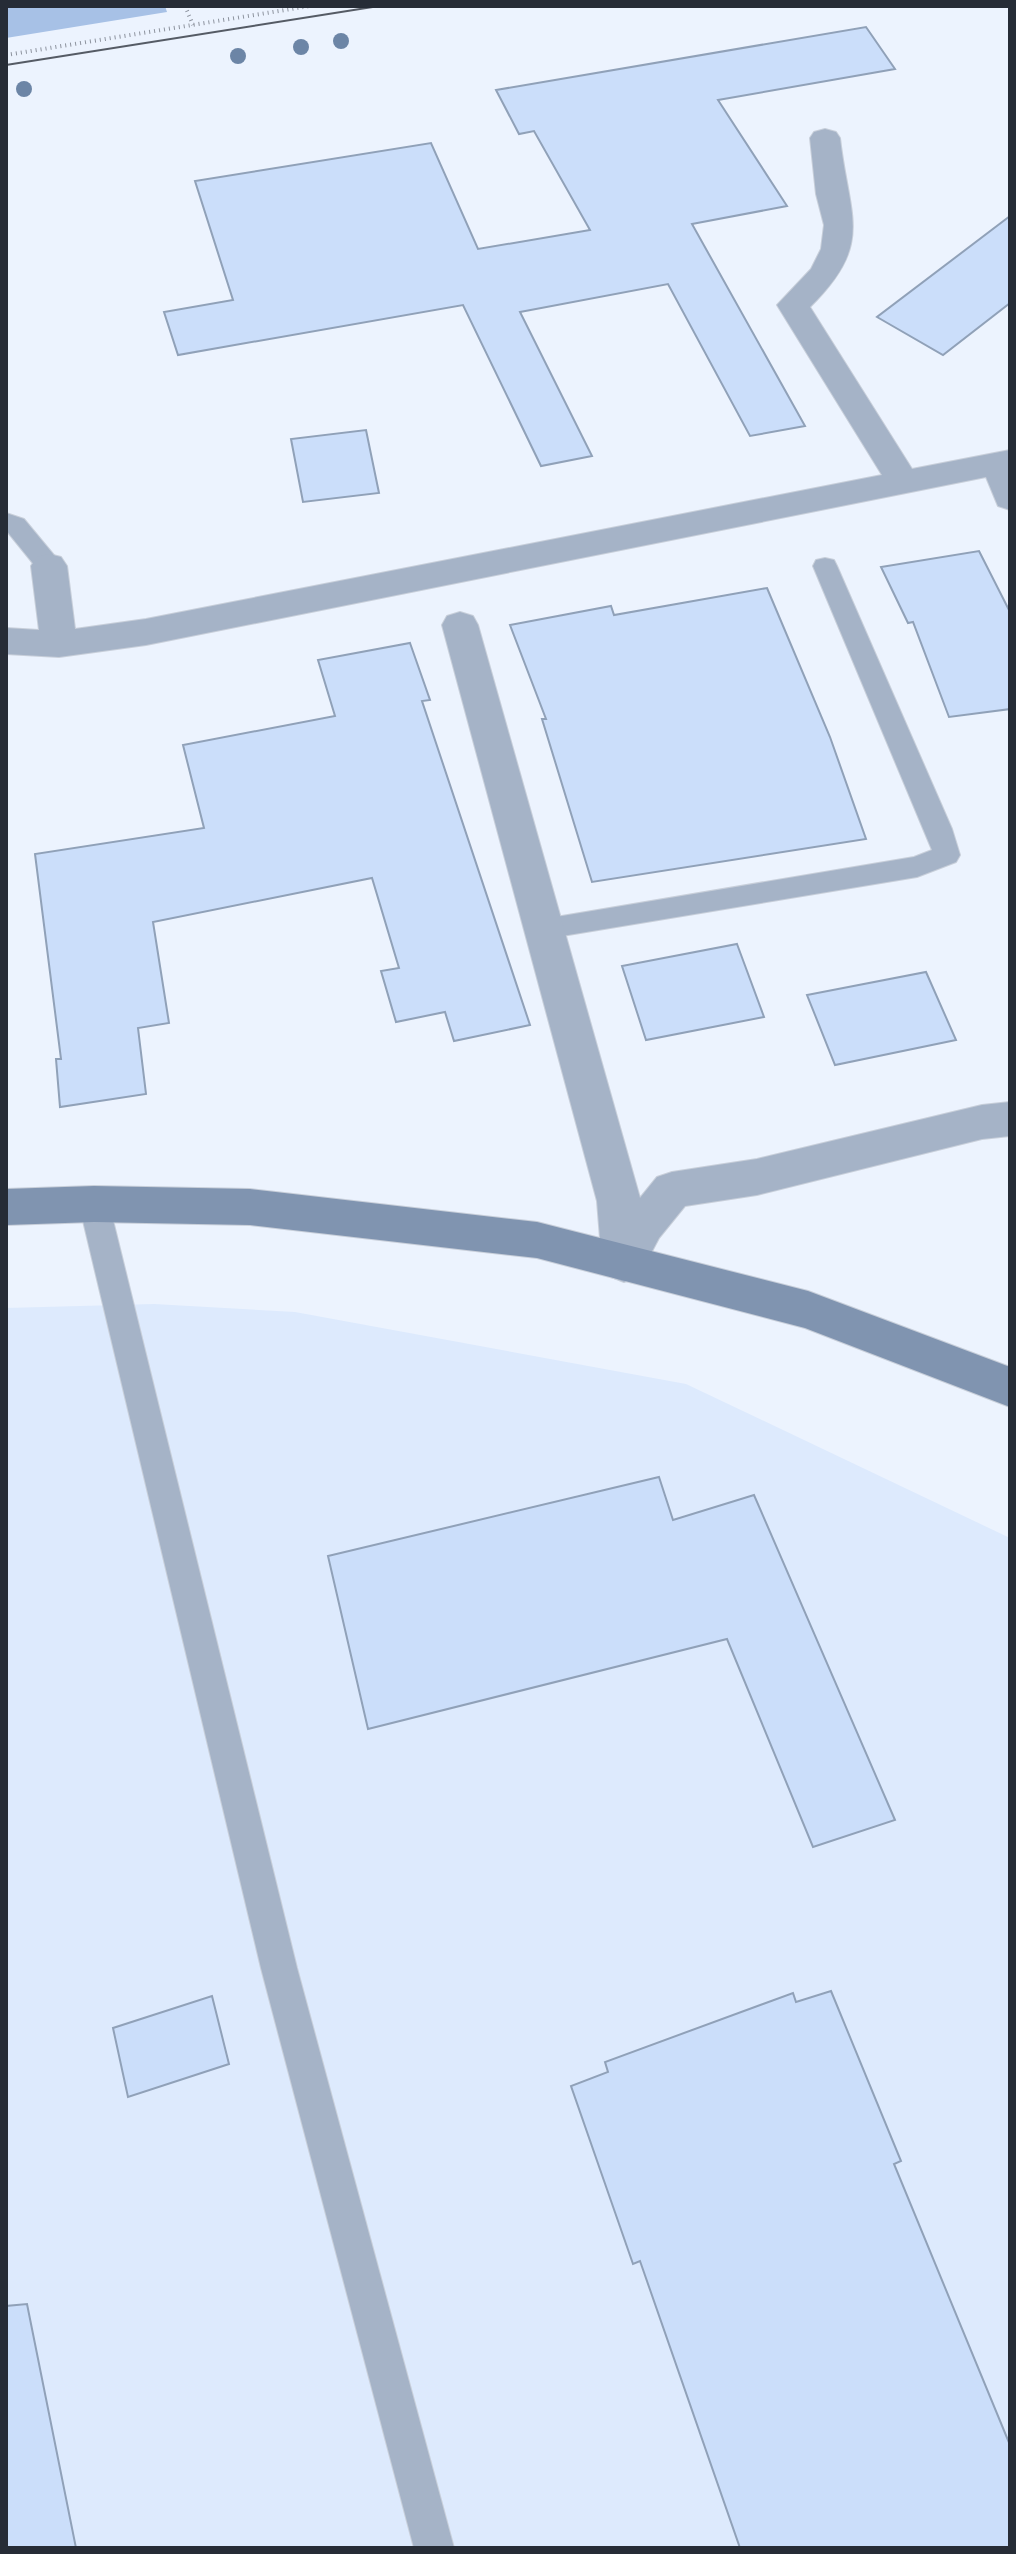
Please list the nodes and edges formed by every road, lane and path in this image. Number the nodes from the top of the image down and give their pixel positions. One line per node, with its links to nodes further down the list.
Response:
1 (185, 6): 3 (path)
2 (310, 6): 3 (path)
3 (193, 25): 4 (path)
4 (6, 55)
5 (825, 138): 7 (street)
6 (1004, 462): 7 (street); 8 (street)
7 (904, 483): 14 (street)
8 (1010, 498)
9 (6, 521): 10 (lane)
10 (49, 566): 14 (street)
11 (825, 566): 15 (lane)
12 (460, 625): 15 (street)
13 (6, 641): 14 (street)
14 (59, 644)
15 (544, 929): 19 (street)
16 (1010, 1119): 19 (street)
17 (94, 1204): 18 (main road); 19 (main road); 21 (lane)
18 (6, 1207)
19 (624, 1263): 20 (main road)
20 (1010, 1387)
21 (434, 2548)

